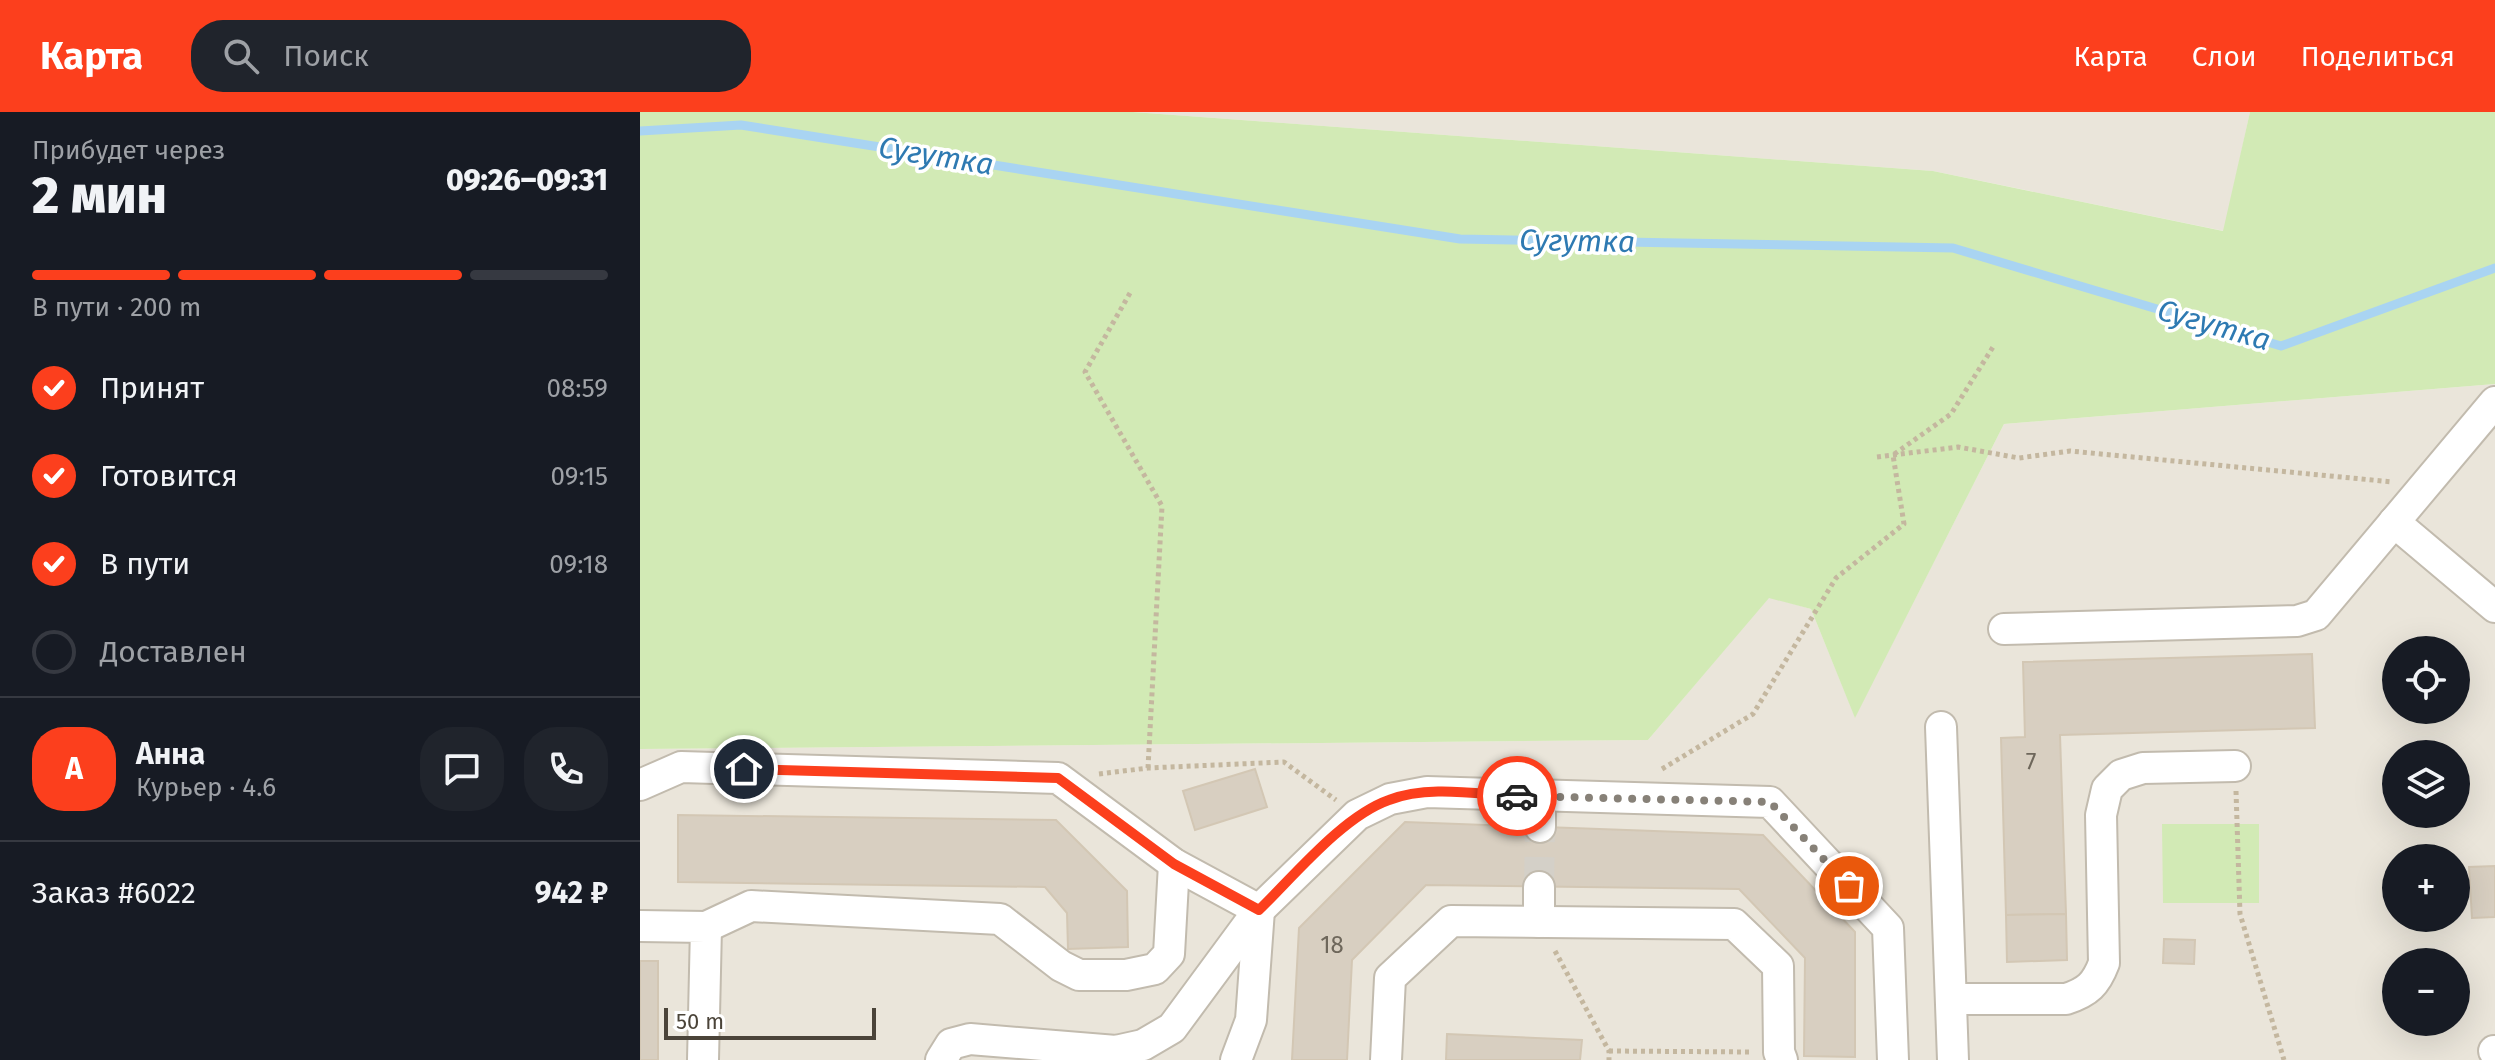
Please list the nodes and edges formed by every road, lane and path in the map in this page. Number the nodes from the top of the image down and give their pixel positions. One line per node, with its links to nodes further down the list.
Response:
1 (1130, 293): 12 (path)
2 (1993, 347): 4 (path)
3 (2495, 402): 6 (lane)
4 (1893, 455): 5 (path); 6 (path); 16 (path)
5 (1877, 457)
6 (2422, 488): 7 (lane)
7 (2394, 522): 8 (lane); 9 (lane)
8 (2495, 607)
9 (2004, 629)
10 (1941, 727): 25 (lane)
11 (2235, 766): 25 (lane); 35 (path)
12 (1148, 768): 13 (path); 17 (path)
13 (1058, 778): 14 (lane); 19 (lane)
14 (640, 785)
15 (1540, 796): 16 (lane); 17 (lane); 18 (lane)
16 (1613, 798): 33 (lane)
17 (1357, 815): 21 (lane)
18 (1540, 827)
19 (1174, 864): 21 (lane); 24 (lane)
20 (1539, 887): 22 (lane)
21 (1259, 910): 29 (lane); 30 (lane)
22 (1539, 922): 26 (path); 27 (lane); 31 (lane)
23 (640, 926): 24 (lane)
24 (706, 927): 28 (lane)
25 (1951, 999): 34 (lane)
26 (1609, 1051): 27 (path); 32 (path)
27 (1780, 1056)
28 (703, 1060)
29 (941, 1060)
30 (1236, 1060)
31 (1386, 1060)
32 (1609, 1060)
33 (1893, 1060)
34 (1953, 1060)
35 (2284, 1060)

